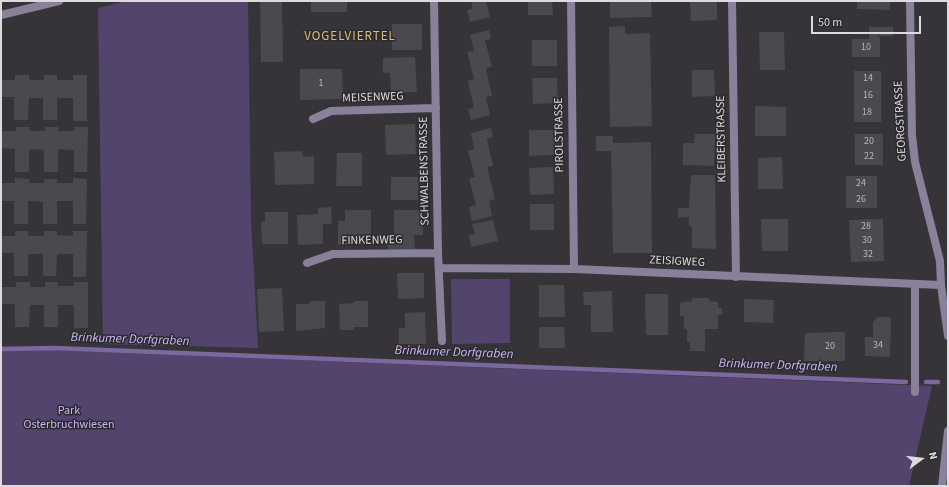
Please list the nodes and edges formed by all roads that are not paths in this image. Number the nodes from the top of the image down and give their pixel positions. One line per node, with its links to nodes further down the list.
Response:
1 (59, 1): 6 (street)
2 (434, 1): 7 (street, SCHWALBENSTRASSE)
3 (571, 1): 12 (street, PIROLSTRASSE)
4 (732, 1): 13 (street, KLEIBERSTRASSE)
5 (910, 1): 15 (street, GEORGSTRASSE)
6 (1, 15)
7 (436, 108): 8 (street, MEISENWEG); 9 (street, SCHWALBENSTRASSE)
8 (313, 119)
9 (438, 252): 10 (street, FINKENWEG); 11 (street, SCHWALBENSTRASSE)
10 (307, 263)
11 (439, 268): 12 (street, ZEISIGWEG); 17 (street, SCHWALBENSTRASSE)
12 (574, 269): 13 (street, ZEISIGWEG)
13 (736, 277): 14 (street, ZEISIGWEG)
14 (915, 284): 15 (street); 18 (street)
15 (941, 284): 16 (street, GEORGSTRASSE)
16 (948, 336)
17 (442, 341)
18 (914, 392)
19 (948, 431): 20 (street)
20 (942, 486)

